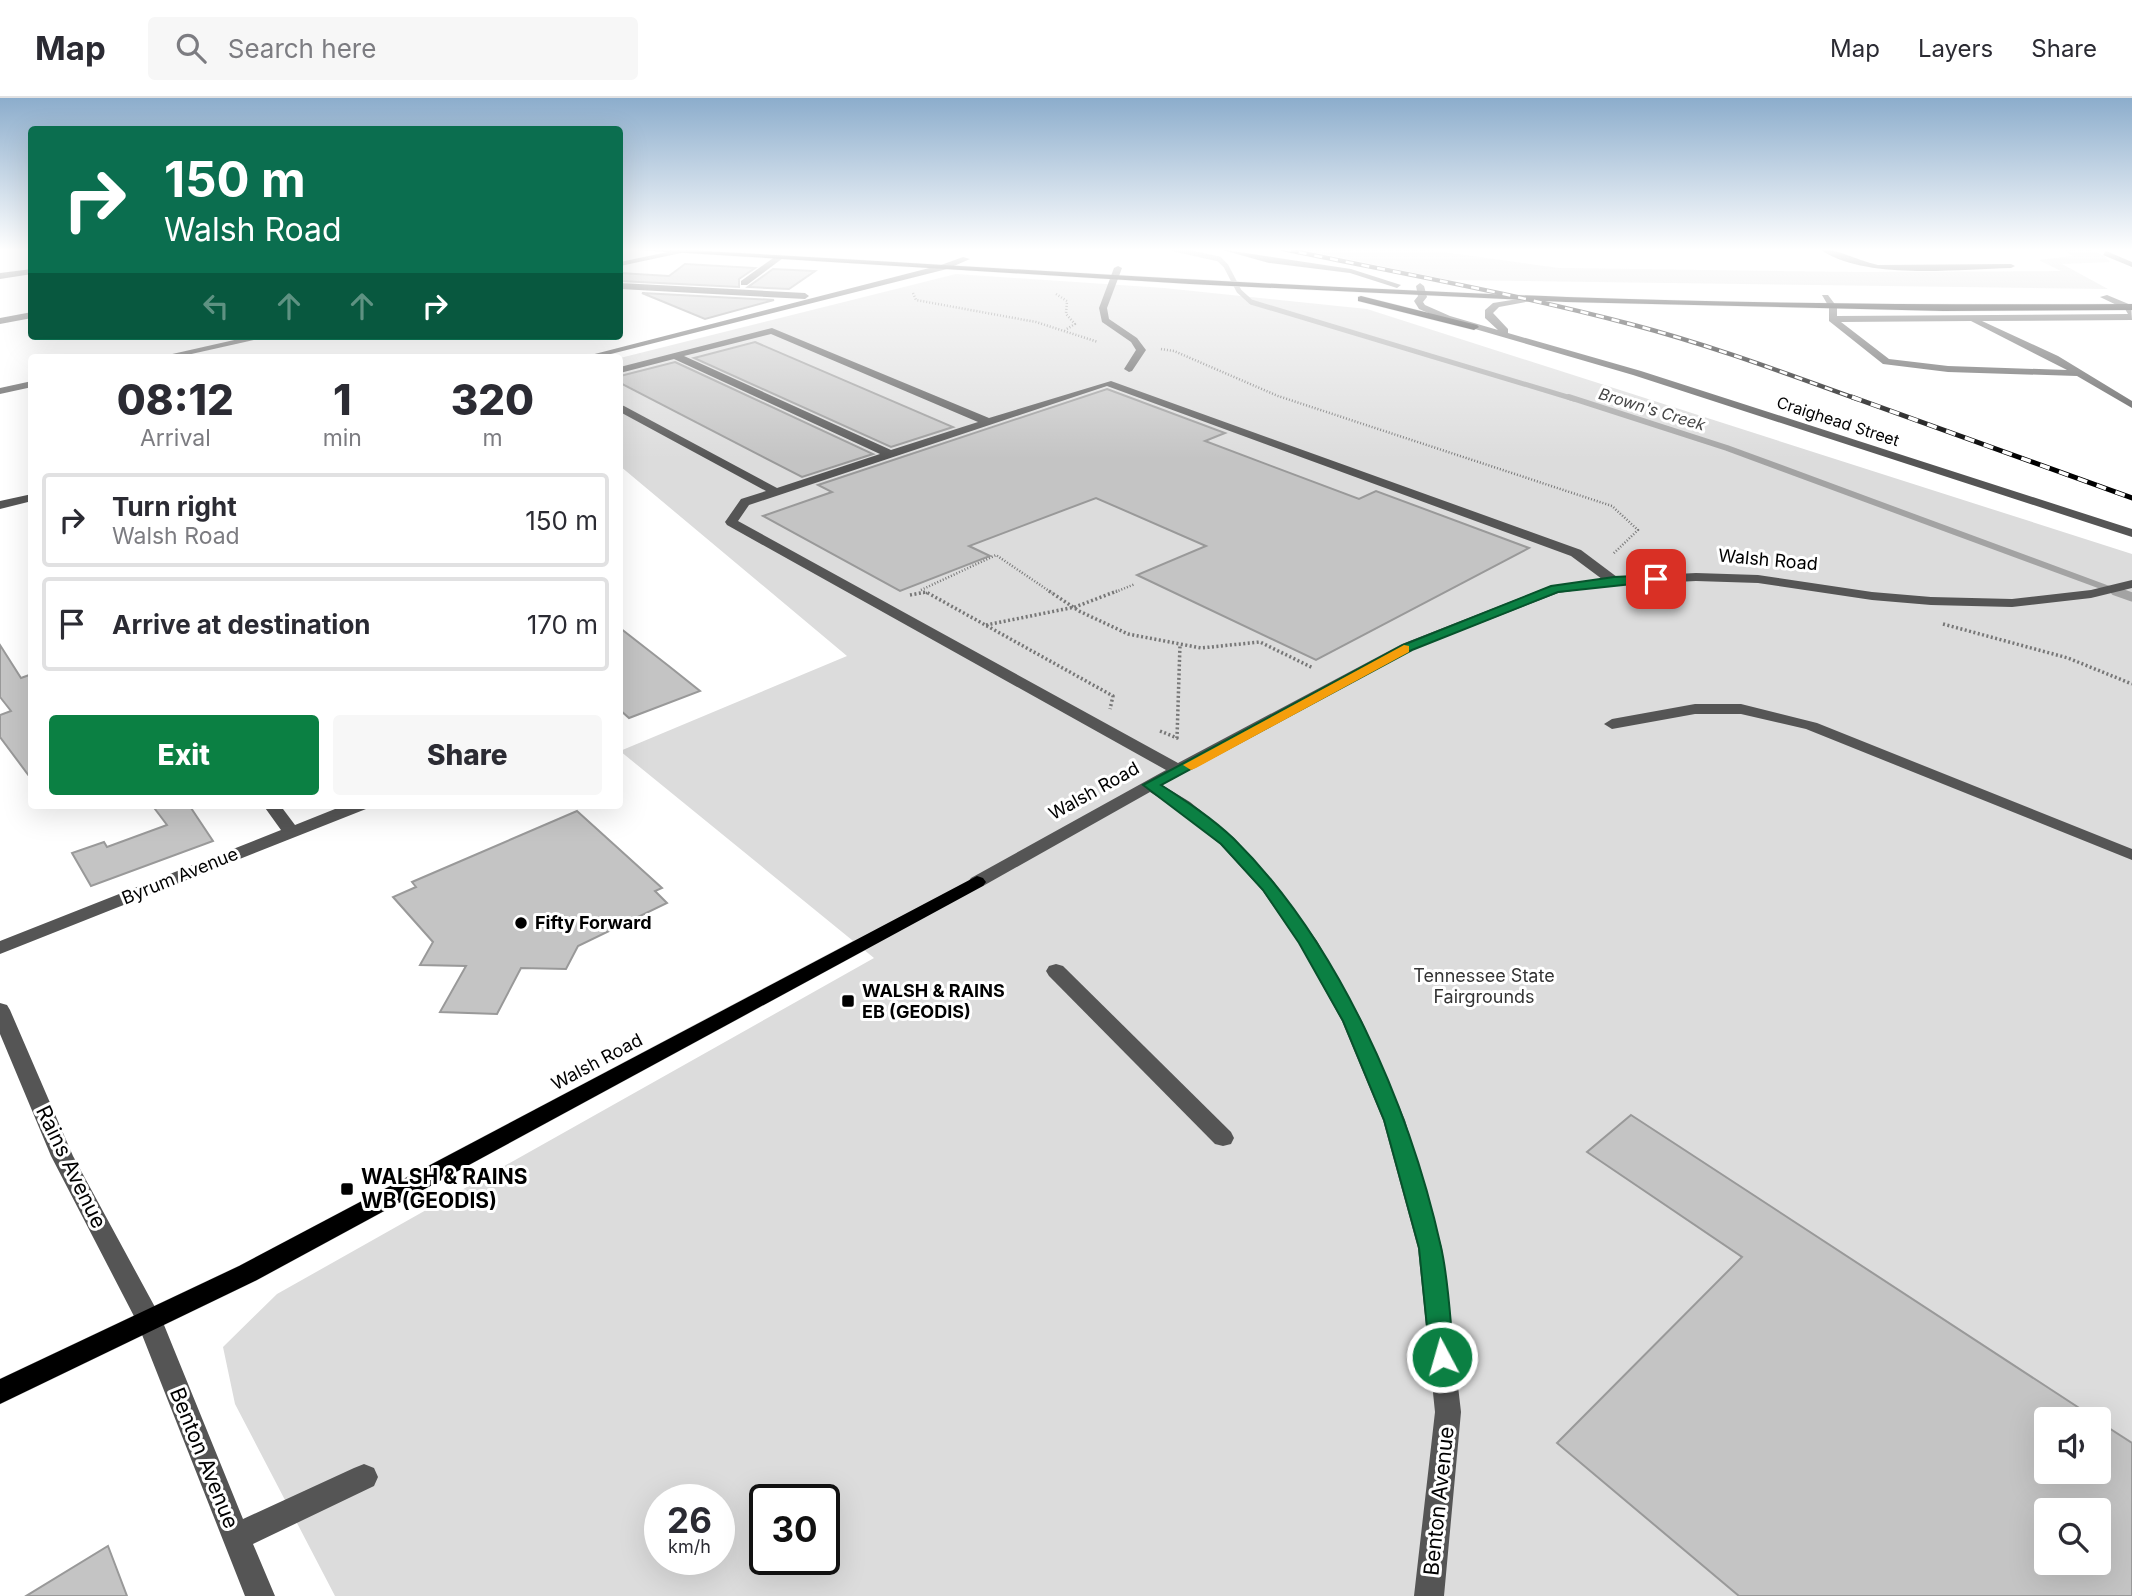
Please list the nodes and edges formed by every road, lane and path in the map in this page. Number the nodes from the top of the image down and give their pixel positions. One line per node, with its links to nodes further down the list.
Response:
1 (740, 319): 18 (street)
2 (1019, 319): 15 (path)
3 (1105, 319): 21 (street)
4 (1439, 319): 11 (main road)
5 (1453, 319): 11 (street, Craighead Street)
6 (1468, 319): 12 (street, Craighead Street)
7 (1491, 319): 12 (street)
8 (1832, 319): 9 (street); 22 (street)
9 (1845, 319)
10 (1971, 319): 22 (street)
11 (1474, 327): 14 (street, Craighead Street)
12 (1504, 331): 14 (street, Craighead Street)
13 (247, 340): 17 (street)
14 (1533, 343): 32 (street, Craighead Street)
15 (1105, 344)
16 (1160, 349): 33 (path)
17 (179, 354)
18 (600, 354)
19 (675, 356): 20 (street); 27 (street); 28 (street)
20 (623, 369)
21 (1129, 369)
22 (2079, 373): 25 (street)
23 (28, 385): 24 (street)
24 (0, 391)
25 (2132, 405)
26 (623, 410): 29 (street)
27 (988, 422): 28 (street); 34 (street)
28 (890, 454): 29 (street)
29 (776, 492): 48 (street)
30 (28, 498): 31 (street)
31 (0, 505)
32 (2132, 533)
33 (1618, 561)
34 (1614, 581): 36 (street, Walsh Road); 48 (street, Walsh Road)
35 (1135, 583): 39 (path)
36 (2132, 584)
37 (899, 588): 38 (path)
38 (911, 595): 39 (path); 41 (path)
39 (1075, 607): 41 (path); 42 (path)
40 (1935, 622): 44 (path)
41 (985, 625): 45 (path)
42 (1180, 644): 43 (path); 47 (path)
43 (1313, 668)
44 (2132, 684)
45 (1121, 714)
46 (1612, 724): 53 (street)
47 (1155, 729)
48 (1181, 771): 49 (street, Walsh Road)
49 (1150, 785): 54 (street, Walsh Road); 64 (street, Benton Avenue)
50 (274, 809): 52 (street)
51 (350, 809): 52 (street, Byrum Avenue)
52 (291, 832): 55 (street, Byrum Avenue)
53 (2132, 855)
54 (977, 882): 59 (main road, Walsh Road)
55 (0, 948)
56 (1056, 971): 58 (street)
57 (0, 1010): 59 (street, Rains Avenue)
58 (1223, 1138)
59 (149, 1320): 60 (main road, Walsh Road); 62 (street, Benton Avenue)
60 (0, 1392)
61 (364, 1477): 62 (street)
62 (236, 1538): 63 (street, Benton Avenue)
63 (260, 1596)
64 (1429, 1596)

